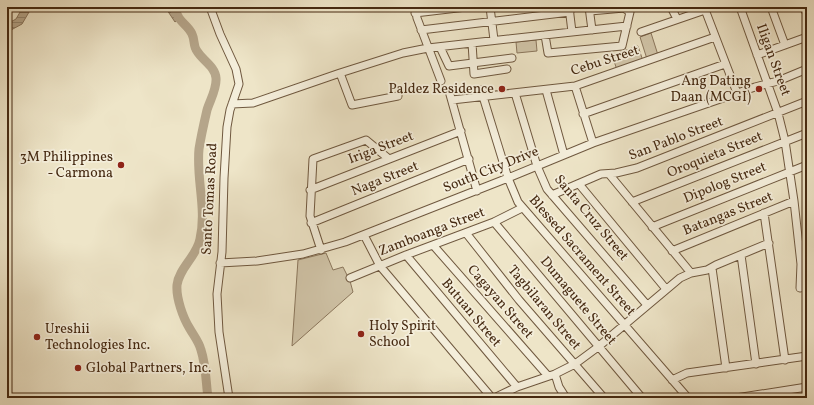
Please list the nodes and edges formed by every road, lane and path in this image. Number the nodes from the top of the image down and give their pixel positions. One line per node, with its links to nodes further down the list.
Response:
1 (210, 7): 47 (street, Santo Tomas Road)
2 (466, 7): 11 (street)
3 (490, 7): 15 (street)
4 (671, 7): 14 (street)
5 (740, 7): 29 (street, Iligan Street)
6 (771, 7): 26 (street)
7 (804, 7): 13 (street)
8 (623, 8): 9 (street); 16 (street)
9 (589, 9): 18 (street)
10 (704, 9): 14 (street); 23 (street)
11 (415, 10): 17 (street)
12 (569, 10): 15 (street); 19 (street)
13 (807, 15)
14 (677, 19): 20 (street)
15 (491, 22): 17 (street); 24 (street)
16 (627, 26): 18 (street); 21 (street)
17 (421, 30): 28 (street)
18 (592, 30): 19 (street)
19 (572, 32): 21 (street)
20 (641, 32)
21 (546, 35): 24 (street)
22 (807, 36): 26 (street)
23 (715, 37): 32 (street); 38 (street, Cebu Street)
24 (494, 40): 25 (street)
25 (472, 43): 27 (street); 31 (street)
26 (785, 45): 29 (street)
27 (440, 47): 28 (street); 31 (street)
28 (428, 48): 35 (street); 36 (street)
29 (757, 55): 37 (street, Iligan Street)
30 (512, 58): 31 (street)
31 (474, 62): 33 (street)
32 (725, 64): 42 (street); 49 (street)
33 (507, 69)
34 (807, 69): 37 (street, South City Drive)
35 (340, 73): 44 (street); 47 (street)
36 (441, 81)
37 (767, 84): 42 (street, South City Drive); 48 (street, Iligan Street)
38 (575, 86): 39 (street, Cebu Street); 49 (street)
39 (546, 90): 41 (street, Cebu Street); 54 (street)
40 (449, 91): 45 (street)
41 (515, 93): 43 (street, Cebu Street); 58 (street, Santa Cruz Street)
42 (736, 93): 53 (street, South City Drive)
43 (482, 94): 45 (street, Cebu Street); 61 (street, Blessed Sacrament Street)
44 (398, 96)
45 (452, 100): 50 (street)
46 (807, 101): 48 (street, San Pablo Street)
47 (232, 104): 81 (street, Santo Tomas Road)
48 (778, 113): 52 (street, Iligan Street); 60 (street, San Pablo Street)
49 (583, 114): 53 (street)
50 (461, 131): 55 (street, Iriga Street); 56 (street)
51 (807, 133): 52 (street, Oroquieta Street)
52 (785, 141): 59 (street, Iligan Street); 67 (street, Oroquieta Street)
53 (593, 143): 54 (street, South City Drive)
54 (564, 154): 58 (street, South City Drive)
55 (389, 159): 63 (street, Iriga Street); 63 (street)
56 (469, 159): 64 (street); 71 (street, Naga Street)
57 (807, 165): 59 (street, Dipolog Street)
58 (537, 166): 61 (street, South City Drive); 65 (street, Santa Cruz Street)
59 (790, 171): 66 (street, Iligan Street); 72 (street, Dipolog Street)
60 (608, 174): 62 (street, San Pablo Street); 67 (street)
61 (508, 178): 64 (street, South City Drive); 68 (street, Blessed Sacrament Street)
62 (578, 184): 65 (street, San Pablo Street); 87 (street)
63 (310, 190): 71 (street)
64 (477, 190): 74 (street, South City Drive)
65 (552, 195): 88 (street, Santa Cruz Street)
66 (794, 201): 69 (street, Batangas Street); 86 (street, Iligan Street)
67 (632, 202): 72 (street)
68 (522, 208): 70 (street, Zamboanga Street); 89 (street, Blessed Sacrament Street)
69 (764, 213): 75 (street); 78 (street, Batangas Street)
70 (494, 222): 73 (street, Zamboanga Street); 90 (street, Dumaguete Street)
71 (311, 223): 77 (street)
72 (652, 227): 78 (street)
73 (466, 232): 76 (street, Zamboanga Street); 93 (street, Tagbilaran Street)
74 (364, 235): 77 (street, South City Drive); 82 (street)
75 (769, 243): 80 (street); 92 (street)
76 (433, 245): 79 (street, Zamboanga Street); 97 (street, Cagayan Street)
77 (321, 250): 81 (street, South City Drive)
78 (672, 251): 84 (street)
79 (406, 255): 82 (street, Zamboanga Street); 99 (street, Butuan Street)
80 (741, 255): 83 (street); 94 (street)
81 (220, 263): 101 (street, Santo Tomas Road)
82 (380, 266): 85 (street, Zamboanga Street); 102 (street)
83 (712, 268): 84 (street); 95 (street)
84 (691, 273): 87 (street)
85 (350, 278)
86 (800, 288)
87 (666, 289): 88 (street)
88 (647, 305): 89 (street)
89 (624, 325): 90 (street); 98 (street, Blessed Sacrament Street)
90 (598, 347): 93 (street); 105 (street, Dumaguete Street)
91 (807, 356): 92 (street)
92 (785, 360): 94 (street)
93 (575, 364): 96 (street); 104 (street, Tagbilaran Street)
94 (756, 364): 95 (street)
95 (726, 368): 98 (street)
96 (555, 374): 97 (street); 103 (street)
97 (548, 376): 99 (street)
98 (672, 380): 106 (street, Blessed Sacrament Street)
99 (517, 387): 102 (street)
100 (807, 387): 107 (street)
101 (229, 398)
102 (493, 398)
103 (566, 398)
104 (604, 398)
105 (642, 398)
106 (688, 398)
107 (736, 398)

